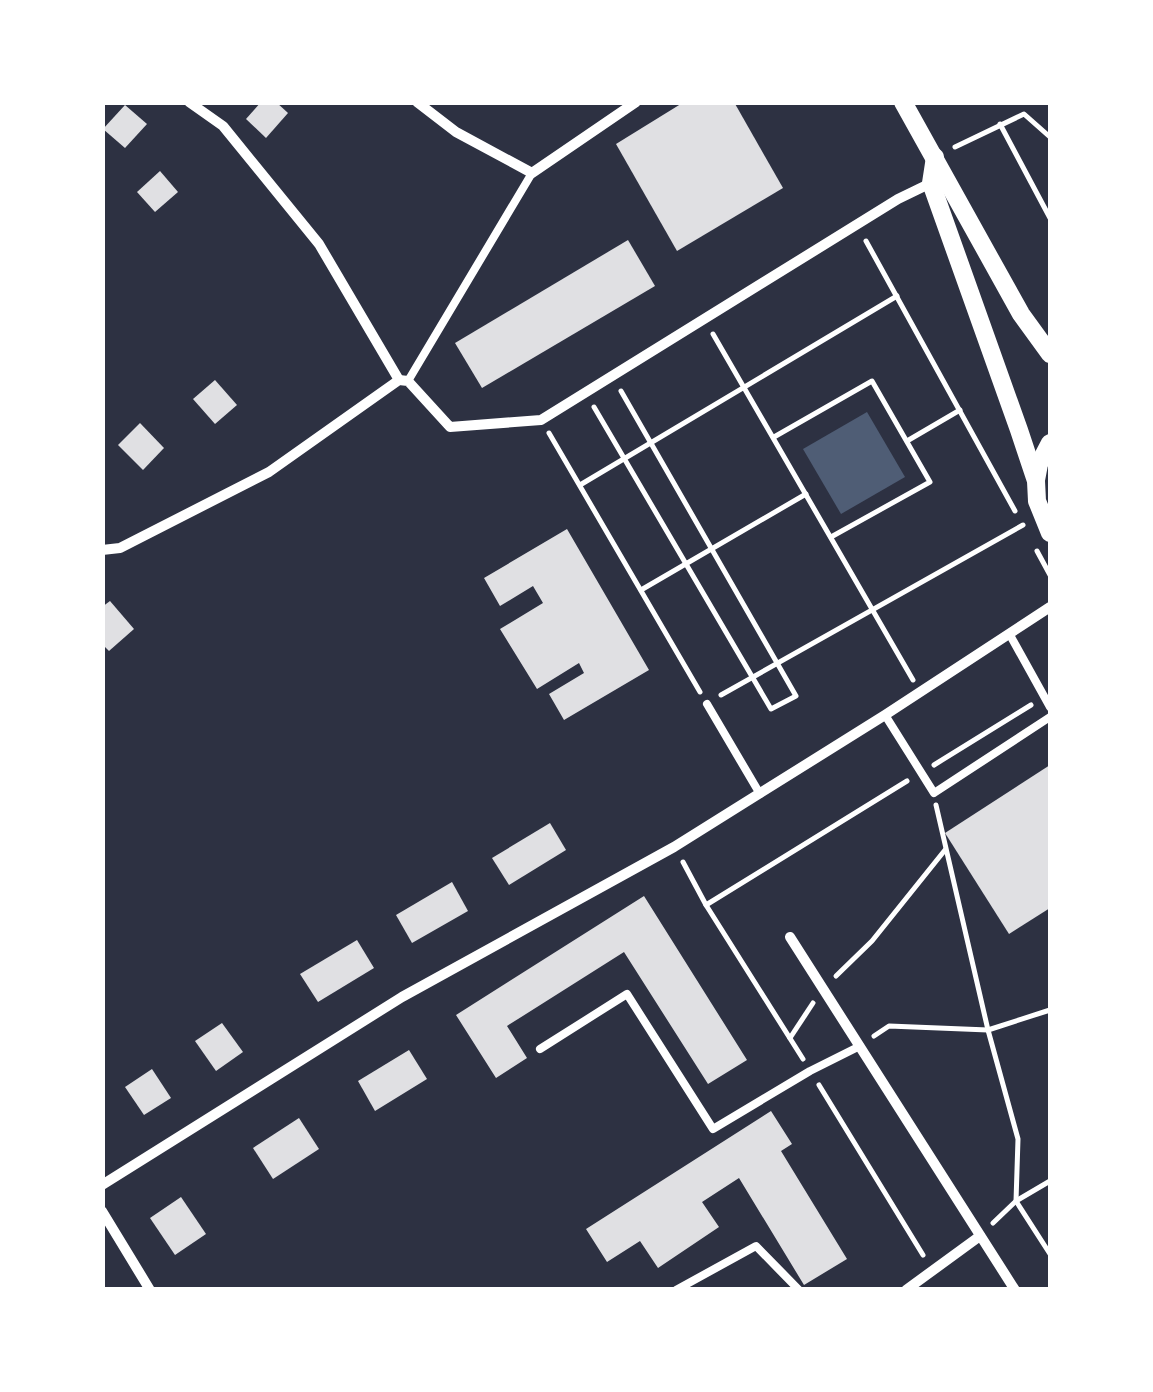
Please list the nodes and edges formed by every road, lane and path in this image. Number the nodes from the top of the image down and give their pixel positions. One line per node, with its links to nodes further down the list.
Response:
1 (417, 102): 8 (street)
2 (636, 102): 8 (street)
3 (903, 102): 7 (street)
4 (192, 103): 16 (street)
5 (1000, 124): 6 (path); 7 (path); 10 (path)
6 (1050, 137)
7 (935, 158): 9 (street); 14 (street)
8 (532, 173): 16 (lane)
9 (931, 184): 11 (street); 26 (street)
10 (1050, 218)
11 (857, 225): 12 (path); 13 (street)
12 (897, 296): 17 (path); 19 (path)
13 (704, 319): 15 (street); 17 (path)
14 (1050, 354)
15 (612, 376): 18 (street); 23 (path)
16 (404, 380): 20 (street); 33 (street)
17 (744, 388): 21 (path); 23 (path)
18 (585, 392): 20 (street); 25 (path)
19 (960, 410): 22 (path); 38 (path)
20 (541, 420): 27 (path)
21 (773, 438): 22 (path); 28 (path)
22 (907, 441): 30 (path)
23 (652, 443): 25 (path); 32 (path)
24 (1050, 443): 26 (street)
25 (625, 459): 27 (path); 34 (path)
26 (1036, 481): 29 (street)
27 (580, 485): 36 (path)
28 (806, 494): 30 (path); 32 (path)
29 (1050, 533)
30 (831, 538): 38 (path)
31 (1032, 542): 35 (path)
32 (712, 549): 34 (path); 40 (path)
33 (102, 550)
34 (686, 564): 36 (path); 41 (path)
35 (1050, 576)
36 (641, 590): 44 (path)
37 (1050, 607): 39 (street)
38 (873, 611): 40 (path); 42 (path)
39 (1010, 635): 42 (street); 43 (lane)
40 (778, 664): 41 (path); 41 (path)
41 (753, 678): 44 (path)
42 (920, 692): 46 (street)
43 (1045, 697): 45 (lane); 48 (path)
44 (707, 704): 50 (lane)
45 (1050, 707)
46 (885, 716): 48 (lane); 50 (street)
47 (1050, 718): 49 (lane)
48 (921, 772): 49 (lane); 53 (path)
49 (934, 793): 52 (path)
50 (760, 794): 51 (street)
51 (674, 847): 53 (path); 63 (street)
52 (946, 850): 55 (path); 57 (path)
53 (706, 904): 58 (path)
54 (790, 937): 55 (street)
55 (823, 988): 58 (path); 59 (street)
56 (1050, 1010): 57 (path)
57 (988, 1030): 59 (path); 64 (path)
58 (790, 1038): 61 (path)
59 (860, 1046): 61 (lane); 66 (street)
60 (540, 1049): 61 (lane)
61 (810, 1071): 68 (path)
62 (1050, 1181): 64 (path)
63 (102, 1185)
64 (1016, 1201): 66 (path); 67 (path)
65 (102, 1212): 69 (street)
66 (980, 1236): 68 (street); 73 (street)
67 (1050, 1254)
68 (934, 1272): 72 (street)
69 (150, 1290)
70 (676, 1290): 71 (lane)
71 (799, 1290)
72 (906, 1290)
73 (1015, 1290)

